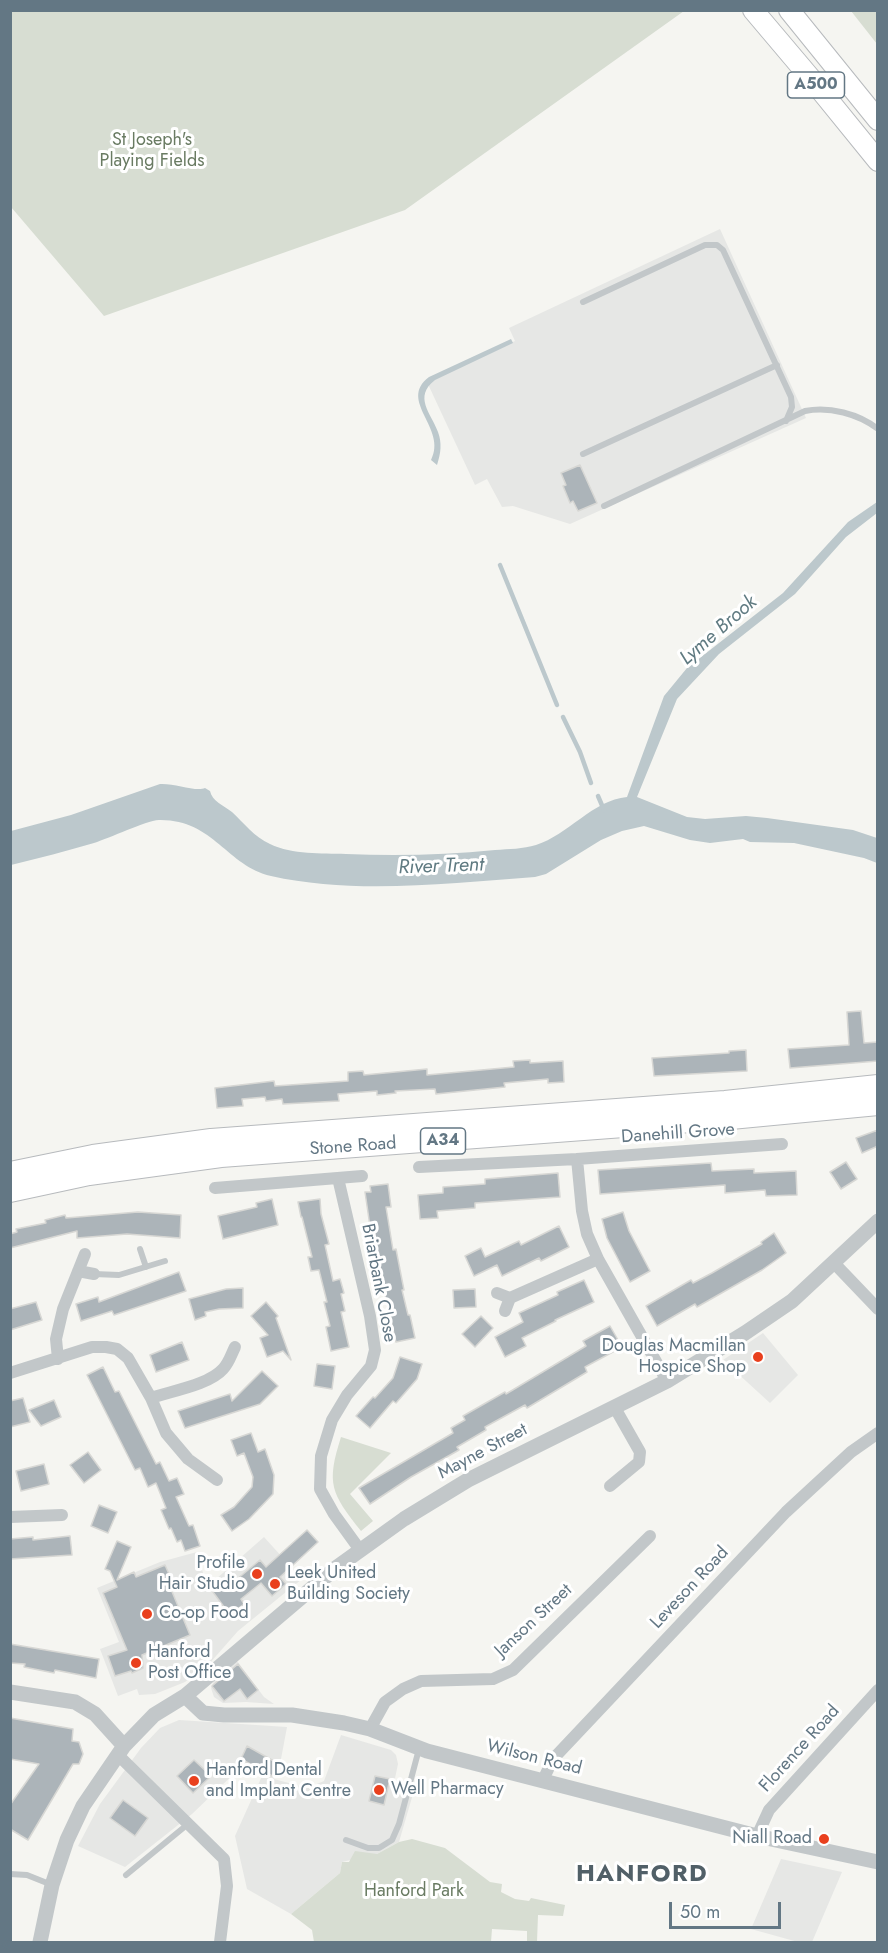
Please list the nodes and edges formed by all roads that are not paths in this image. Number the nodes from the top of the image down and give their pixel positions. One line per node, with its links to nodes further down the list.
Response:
1 (753, 10): 4 (highway, A500)
2 (789, 10): 3 (highway, A500)
3 (878, 120)
4 (878, 161)
5 (583, 302): 6 (lane)
6 (777, 365): 7 (lane); 9 (lane)
7 (786, 421): 8 (lane); 10 (lane)
8 (878, 429)
9 (583, 454)
10 (604, 506)
11 (878, 1085): 16 (highway, Stone Road / A34)
12 (878, 1105): 20 (highway, Stone Road / A34)
13 (777, 1148): 14 (street, Danehill Grove)
14 (578, 1159): 15 (street, Danehill Grove); 24 (street)
15 (424, 1171)
16 (10, 1172)
17 (362, 1176): 18 (street)
18 (338, 1178): 19 (street); 46 (street, Briarbank Close)
19 (215, 1188)
20 (10, 1192)
21 (878, 1221): 26 (street, Mayne Street)
22 (140, 1249): 27 (lane)
23 (85, 1254): 28 (street)
24 (597, 1259): 31 (street); 37 (street)
25 (165, 1261): 27 (lane)
26 (834, 1263): 32 (street); 37 (street, Mayne Street)
27 (146, 1267): 29 (lane)
28 (78, 1270): 29 (street); 35 (street)
29 (94, 1274)
30 (497, 1293): 31 (street)
31 (510, 1298): 33 (street)
32 (878, 1309)
33 (505, 1311)
34 (235, 1347): 38 (street)
35 (58, 1359): 36 (street); 38 (street)
36 (10, 1373)
37 (667, 1381): 39 (street, Mayne Street)
38 (151, 1398): 41 (street)
39 (615, 1408): 42 (street); 46 (street, Mayne Street)
40 (878, 1433): 53 (street, Leveson Road)
41 (217, 1480)
42 (610, 1486)
43 (62, 1515): 44 (street)
44 (10, 1517)
45 (650, 1536): 50 (street, Janson Street)
46 (360, 1550): 49 (street, Mayne Street)
47 (878, 1690): 55 (street, Florence Road)
48 (10, 1692): 52 (street)
49 (185, 1696): 50 (street, Wilson Road); 52 (street, Mayne Street)
50 (370, 1729): 51 (street, Wilson Road)
51 (419, 1749): 53 (street, Wilson Road); 56 (lane)
52 (121, 1750): 54 (street); 60 (street, Mayne Street)
53 (543, 1780): 55 (street, Wilson Road)
54 (188, 1824): 59 (lane); 62 (street)
55 (757, 1836): 57 (street, Wilson Road)
56 (346, 1840)
57 (878, 1862)
58 (10, 1874): 60 (lane)
59 (126, 1875)
60 (52, 1885): 61 (street, Mayne Street)
61 (40, 1942)
62 (220, 1942)

